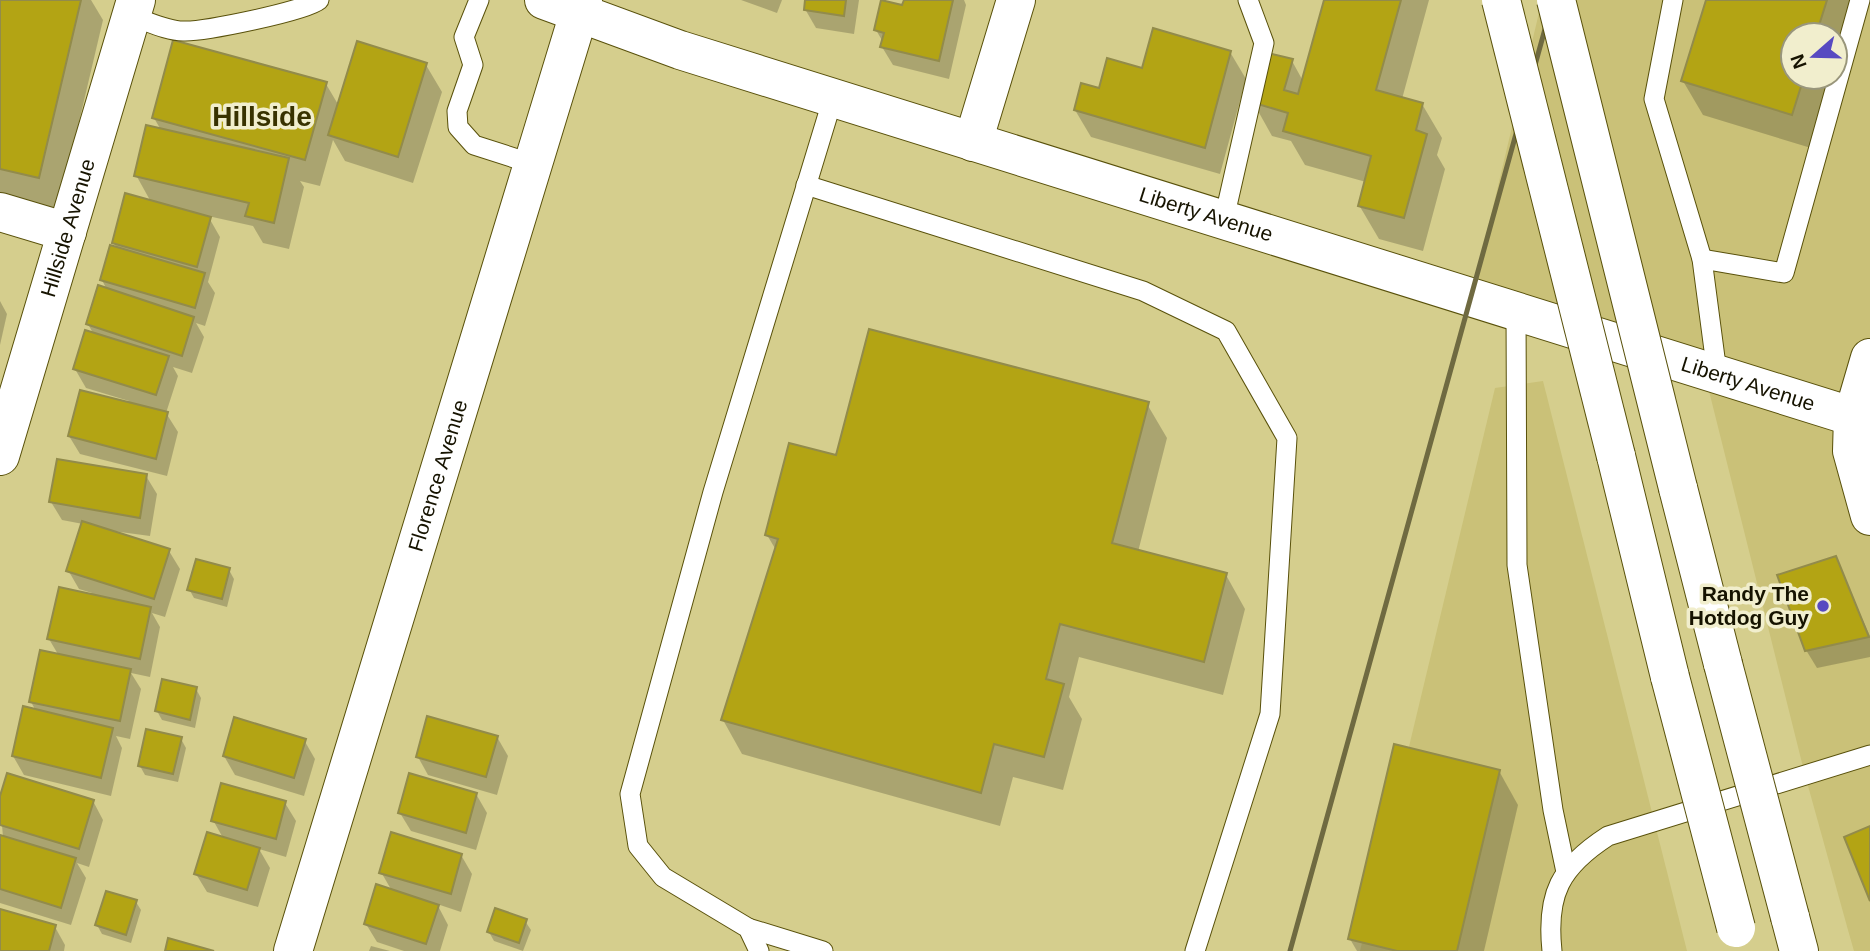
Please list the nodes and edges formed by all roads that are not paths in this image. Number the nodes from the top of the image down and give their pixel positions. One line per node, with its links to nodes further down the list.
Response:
1 (319, 0): 10 (lane)
2 (479, 0): 13 (lane)
3 (1016, 0): 12 (main road)
4 (1248, 0): 16 (lane)
5 (1501, 0): 29 (main road, bridge)
6 (1556, 0): 28 (main road, bridge)
7 (1673, 0): 18 (lane)
8 (1860, 0): 18 (lane)
9 (569, 4): 11 (main road, Liberty Avenue); 13 (main road, Florence Avenue)
10 (134, 8): 17 (main road, Hillside Avenue)
11 (832, 98): 12 (main road, Liberty Avenue); 14 (lane)
12 (972, 142): 16 (main road, Liberty Avenue)
13 (533, 164): 30 (main road, Florence Avenue)
14 (806, 185): 27 (lane); 33 (lane)
15 (0, 212): 17 (main road)
16 (1224, 219): 19 (main road, Liberty Avenue)
17 (67, 232): 23 (main road, Hillside Avenue)
18 (1702, 259): 21 (lane)
19 (1516, 310): 21 (main road, Liberty Avenue); 26 (lane)
20 (1870, 358): 22 (main road)
21 (1717, 373): 22 (main road, Liberty Avenue)
22 (1862, 419): 24 (main road)
23 (0, 456)
24 (1870, 516)
25 (1870, 755): 26 (lane)
26 (1566, 872): 34 (lane)
27 (748, 928): 31 (lane); 32 (lane)
28 (1794, 934)
29 (1739, 939)
30 (293, 951)
31 (759, 951)
32 (823, 951)
33 (1195, 951)
34 (1552, 951)

